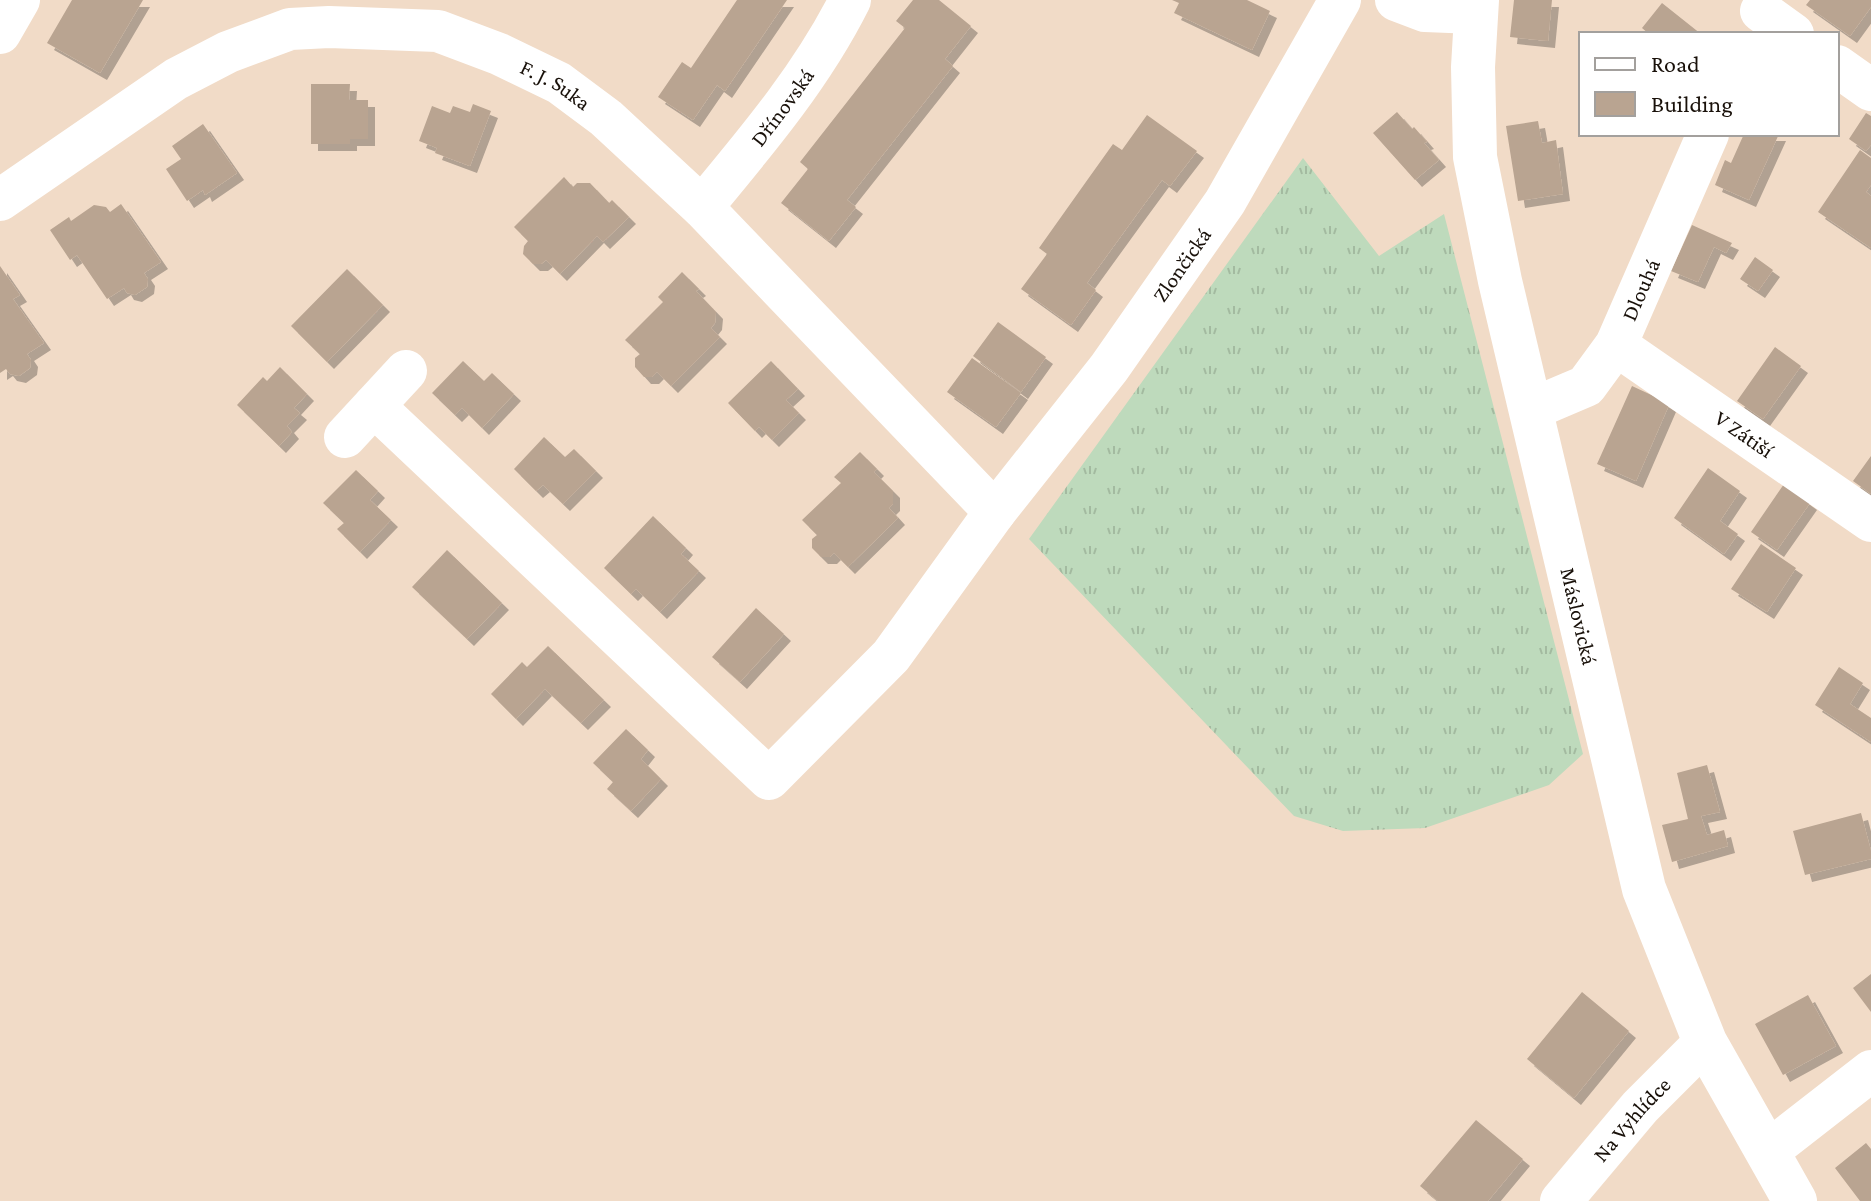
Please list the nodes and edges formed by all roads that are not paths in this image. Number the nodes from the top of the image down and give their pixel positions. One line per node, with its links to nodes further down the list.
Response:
1 (19, 0): 7 (street)
2 (850, 0): 12 (street, Dřínovská)
3 (1340, 0): 18 (street, Zlončická)
4 (1396, 0): 5 (street)
5 (1476, 6): 16 (street, Máslovická)
6 (444, 16): 11 (street, F. J. Suka); 12 (street, F. J. Suka)
7 (0, 33)
8 (1839, 67): 9 (street)
9 (1871, 90)
10 (1707, 136): 13 (street, Dlouhá)
11 (1, 197)
12 (702, 207): 18 (street, F. J. Suka)
13 (1616, 345): 16 (street, Dlouhá); 19 (street, V Zátiší)
14 (406, 371): 15 (street)
15 (374, 406): 17 (street); 18 (street, Zlončická)
16 (1532, 409): 20 (street, Máslovická)
17 (345, 437)
18 (995, 512)
19 (1871, 521)
20 (1705, 1042): 22 (street, Máslovická); 23 (street, Na Vyhlídce)
21 (1871, 1071): 22 (street)
22 (1767, 1152): 24 (street, Máslovická)
23 (1561, 1201)
24 (1795, 1201)

